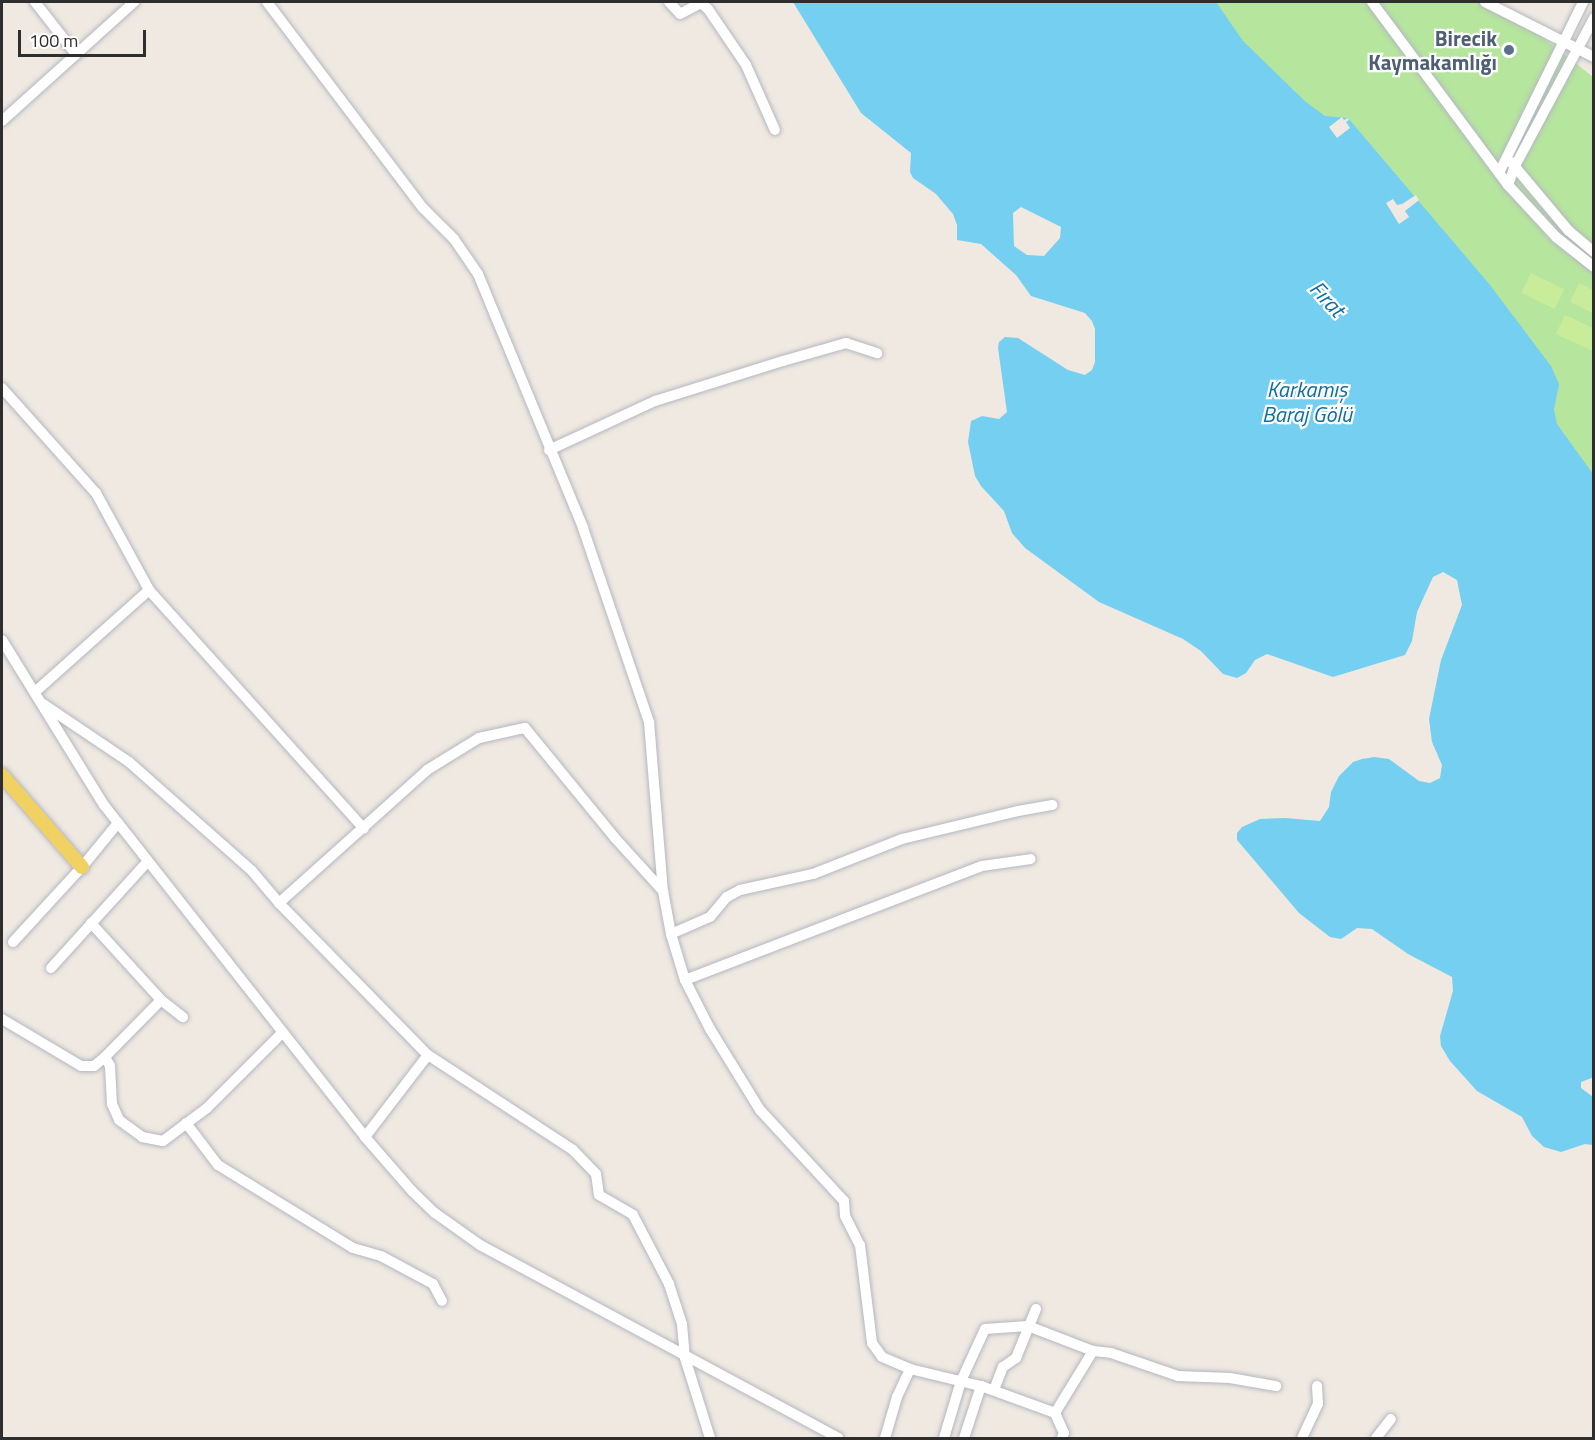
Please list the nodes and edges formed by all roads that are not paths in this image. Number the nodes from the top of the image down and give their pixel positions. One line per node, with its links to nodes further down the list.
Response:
1 (35, 2): 11 (street)
2 (134, 2): 11 (street)
3 (267, 2): 23 (street)
4 (669, 2): 14 (street)
5 (1372, 2): 17 (street)
6 (1485, 2): 9 (street)
7 (1583, 2): 9 (street)
8 (1593, 18): 10 (street)
9 (1563, 42): 10 (street); 15 (street)
10 (1578, 50): 12 (street); 16 (street)
11 (75, 53): 13 (street)
12 (1593, 57)
13 (2, 121)
14 (775, 130)
15 (1506, 157): 16 (street); 17 (street)
16 (1515, 166): 18 (street); 19 (street)
17 (1499, 173): 18 (street)
18 (1508, 185): 20 (street)
19 (1593, 252)
20 (1593, 267)
21 (877, 353): 23 (street)
22 (2, 388): 24 (street)
23 (549, 450): 34 (street)
24 (149, 590): 26 (street); 30 (street)
25 (3, 645): 26 (street)
26 (38, 697): 29 (street); 35 (street)
27 (2, 775): 33 (main road)
28 (1052, 805): 37 (street)
29 (118, 823): 32 (street); 33 (street)
30 (364, 829): 34 (street); 35 (street)
31 (1031, 859): 40 (street)
32 (148, 861): 36 (street); 44 (street)
33 (82, 867): 38 (street)
34 (663, 891): 37 (street)
35 (279, 903): 45 (street)
36 (91, 923): 39 (street); 41 (street)
37 (671, 934): 40 (street)
38 (13, 942)
39 (51, 968)
40 (685, 980): 54 (street)
41 (160, 1000): 42 (street); 46 (street)
42 (183, 1017)
43 (2, 1019): 46 (street)
44 (283, 1032): 47 (street); 48 (street)
45 (428, 1055): 48 (street); 53 (street)
46 (105, 1057): 47 (street)
47 (186, 1123): 49 (street)
48 (365, 1137): 53 (street)
49 (442, 1301)
50 (1036, 1310): 51 (street)
51 (1028, 1326): 52 (street); 55 (street); 59 (street)
52 (1093, 1351): 57 (street); 60 (street)
53 (685, 1358): 62 (street); 63 (street)
54 (910, 1369): 55 (street); 64 (street)
55 (961, 1381): 56 (street); 65 (street)
56 (981, 1386): 59 (street); 66 (street)
57 (1276, 1386)
58 (1317, 1386): 68 (street)
59 (994, 1390): 60 (street)
60 (1055, 1413): 67 (street)
61 (1390, 1419): 69 (street)
62 (710, 1438)
63 (838, 1438)
64 (885, 1438)
65 (944, 1438)
66 (964, 1438)
67 (1062, 1438)
68 (1302, 1438)
69 (1376, 1438)

